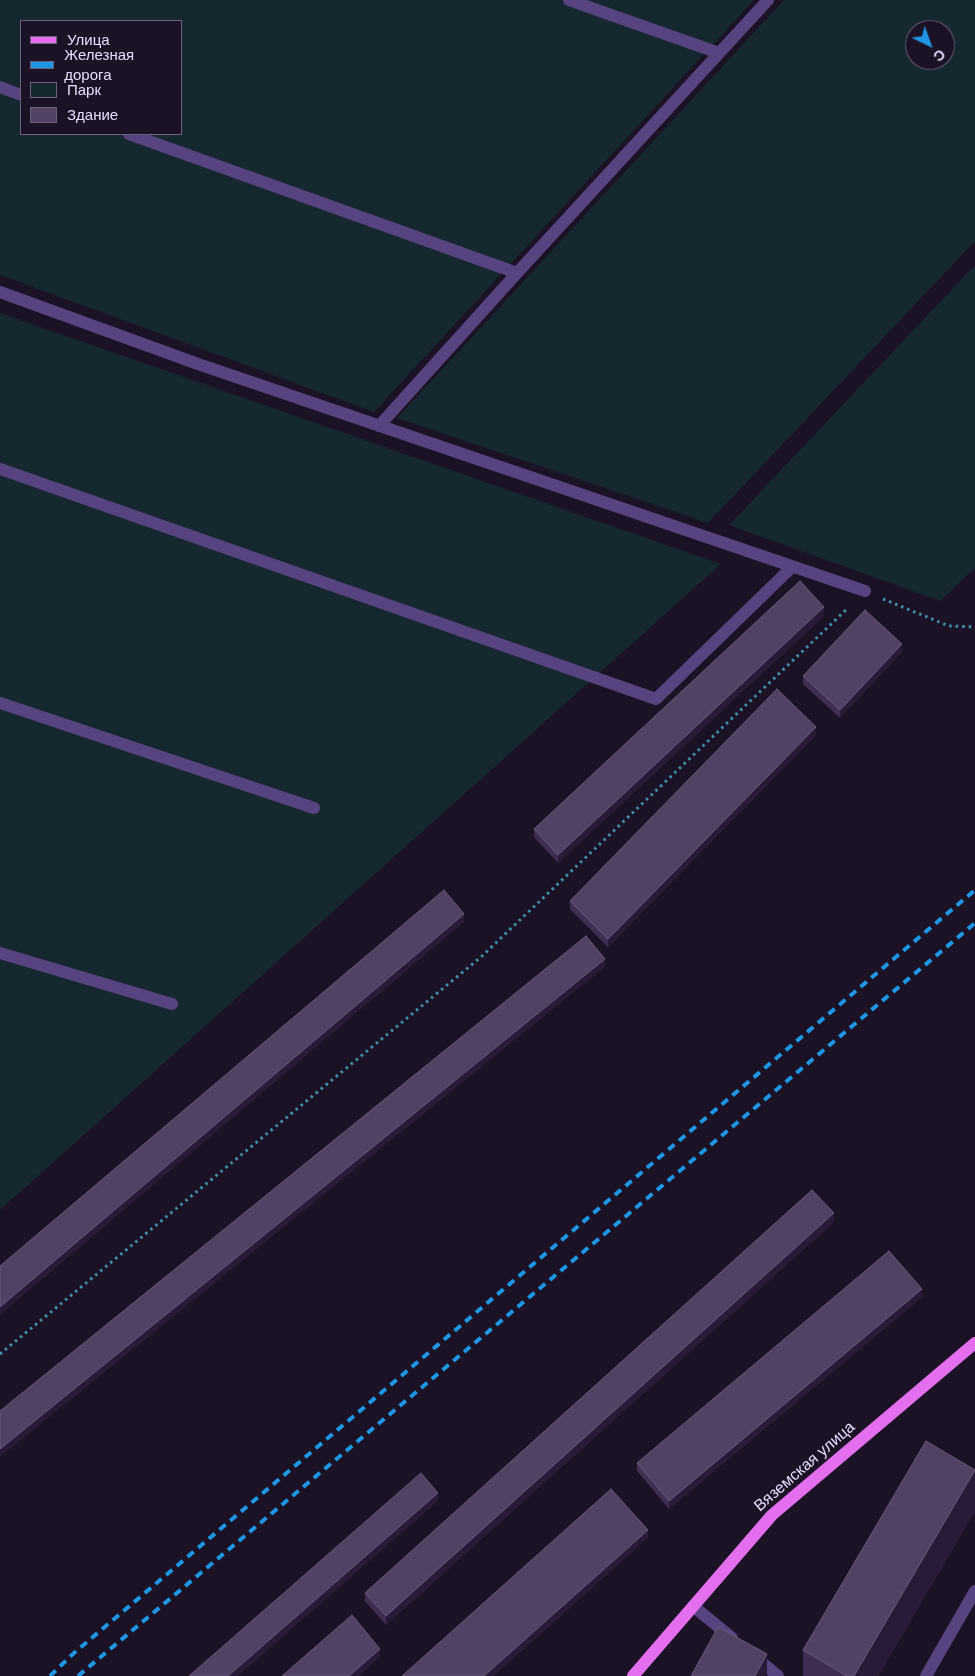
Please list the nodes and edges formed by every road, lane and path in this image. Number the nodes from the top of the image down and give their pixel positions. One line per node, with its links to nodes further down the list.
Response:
1 (569, 0): 3 (lane)
2 (768, 0): 3 (lane)
3 (720, 53): 7 (lane)
4 (0, 87): 5 (lane)
5 (20, 95)
6 (132, 135): 7 (lane)
7 (517, 273): 9 (lane)
8 (0, 292): 9 (lane)
9 (379, 426): 11 (lane)
10 (0, 469): 11 (lane)
11 (792, 567): 12 (lane)
12 (865, 592): 13 (path); 19 (path)
13 (975, 627)
14 (0, 703): 15 (lane)
15 (314, 808)
16 (0, 953): 17 (lane)
17 (172, 1004)
18 (975, 1344): 21 (main road, Вяземская улица)
19 (0, 1354)
20 (975, 1591): 24 (lane)
21 (693, 1606): 22 (main road, Вяземская улица); 23 (lane)
22 (633, 1676)
23 (778, 1676)
24 (926, 1676)

